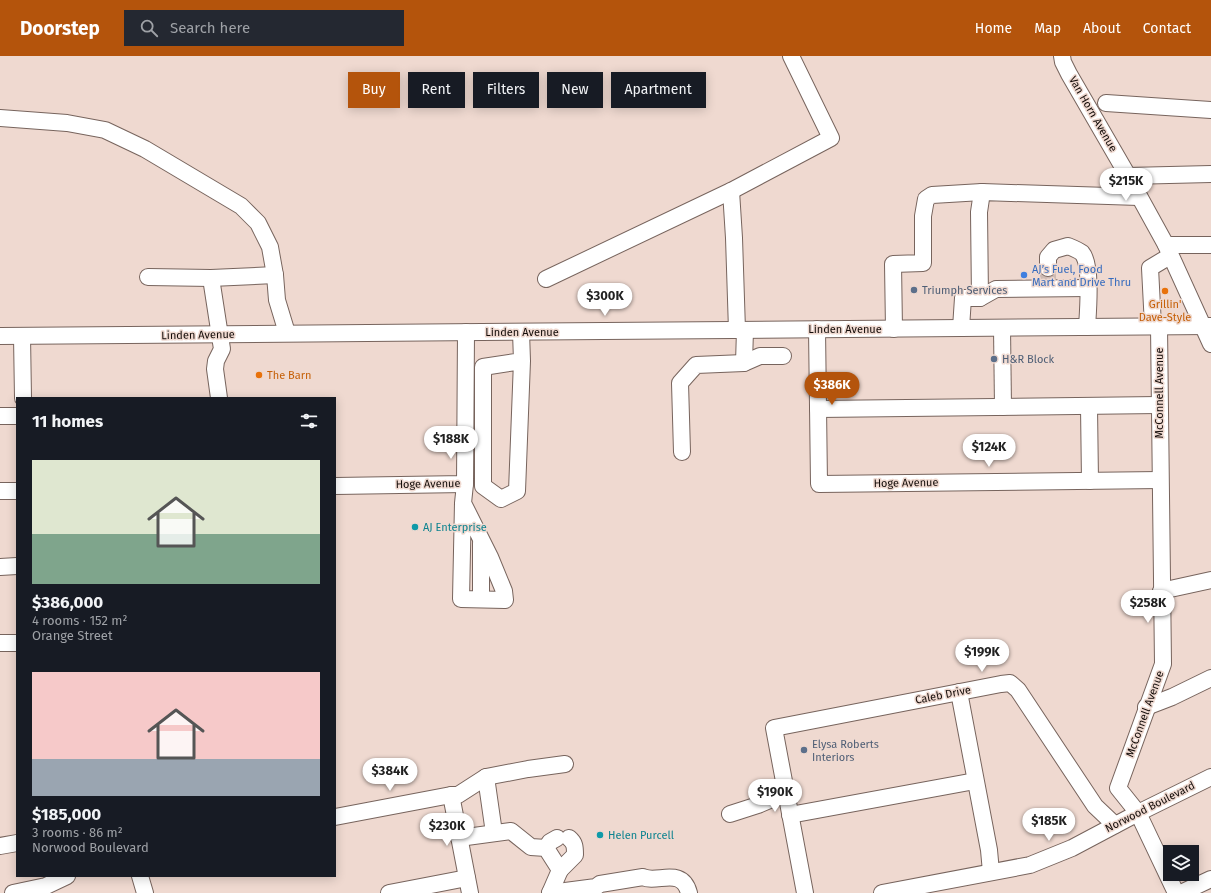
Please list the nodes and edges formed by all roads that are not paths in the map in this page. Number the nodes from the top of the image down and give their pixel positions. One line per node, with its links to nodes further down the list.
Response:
1 (791, 56): 8 (street)
2 (1062, 56): 7 (street, Van Horn Avenue)
3 (1106, 103): 4 (street)
4 (1211, 110)
5 (0, 118): 13 (street)
6 (1211, 174): 7 (street)
7 (1128, 176): 10 (street, Van Horn Avenue)
8 (731, 190): 16 (street); 27 (street)
9 (982, 192): 10 (street); 19 (street); 26 (street)
10 (1139, 196): 12 (street, Van Horn Avenue)
11 (1211, 245): 12 (street)
12 (1168, 250): 20 (street, McConnell Avenue); 21 (street, Van Horn Avenue)
13 (275, 275): 15 (street); 30 (street)
14 (148, 277): 15 (street)
15 (211, 278): 31 (street)
16 (546, 279)
17 (1048, 280): 18 (street); 18 (street); 19 (street)
18 (1088, 288): 22 (street)
19 (980, 298): 23 (street)
20 (1155, 322): 21 (street, Linden Avenue); 22 (street, Linden Avenue); 40 (street, McConnell Avenue)
21 (1207, 326): 34 (street, Van Horn Avenue)
22 (1087, 327): 24 (street, Linden Avenue)
23 (961, 328): 24 (street, Linden Avenue); 26 (street, Linden Avenue)
24 (1002, 328): 41 (street)
25 (817, 329): 26 (street, Linden Avenue); 27 (street, Linden Avenue); 43 (street)
26 (894, 329)
27 (741, 330): 29 (street, Linden Avenue); 37 (street)
28 (466, 332): 29 (street, Linden Avenue); 30 (street, Linden Avenue); 49 (street, Hoge Avenue)
29 (521, 332): 36 (street)
30 (287, 333): 31 (street, Linden Avenue)
31 (219, 335): 33 (street, Linden Avenue); 39 (street)
32 (0, 336): 33 (street, Linden Avenue)
33 (22, 336): 38 (street)
34 (1211, 344)
35 (783, 356): 37 (street)
36 (522, 361): 36 (street)
37 (744, 364): 46 (street)
38 (23, 397)
39 (219, 397)
40 (1159, 405): 42 (street); 47 (street, McConnell Avenue)
41 (1003, 407): 42 (street); 43 (street)
42 (1089, 407): 48 (street)
43 (818, 409): 48 (street, Hoge Avenue)
44 (0, 416): 45 (street)
45 (16, 416)
46 (682, 452)
47 (1160, 480): 48 (street, Hoge Avenue); 58 (street, McConnell Avenue)
48 (1090, 481)
49 (466, 484): 50 (street, Hoge Avenue); 53 (street)
50 (336, 486)
51 (0, 491): 52 (street)
52 (16, 491)
53 (462, 503): 54 (street); 59 (street)
54 (481, 541): 59 (street); 59 (street)
55 (16, 566): 56 (street)
56 (0, 567)
57 (1211, 580): 58 (street)
58 (1161, 591): 64 (street, McConnell Avenue)
59 (481, 599)
60 (0, 643): 61 (street)
61 (16, 643)
62 (1211, 678): 64 (street)
63 (959, 692): 68 (street); 69 (street, Caleb Drive); 75 (street, Caleb Drive)
64 (1146, 707): 71 (street, McConnell Avenue)
65 (565, 764): 66 (street)
66 (486, 777): 70 (street); 76 (street)
67 (1211, 777): 71 (street, Norwood Boulevard)
68 (975, 781): 73 (street); 82 (street)
69 (786, 794): 72 (street); 73 (street)
70 (450, 795): 74 (street); 77 (street)
71 (1138, 813): 75 (street, Norwood Boulevard); 94 (street, McConnell Avenue)
72 (730, 814)
73 (790, 815): 92 (street)
74 (336, 817)
75 (1115, 825): 82 (street, Norwood Boulevard)
76 (494, 833): 77 (street); 78 (street)
77 (459, 838): 86 (street)
78 (558, 841): 81 (street); 81 (street)
79 (16, 842): 80 (street)
80 (0, 846)
81 (560, 870): 90 (street)
82 (992, 872): 93 (street, Norwood Boulevard)
83 (65, 877): 87 (street)
84 (140, 877): 88 (street)
85 (1211, 879): 95 (street)
86 (469, 886): 89 (street)
87 (12, 893)
88 (145, 893)
89 (389, 893)
90 (550, 893): 91 (street)
91 (689, 893)
92 (805, 893)
93 (882, 893)
94 (1176, 893)
95 (1181, 893)

